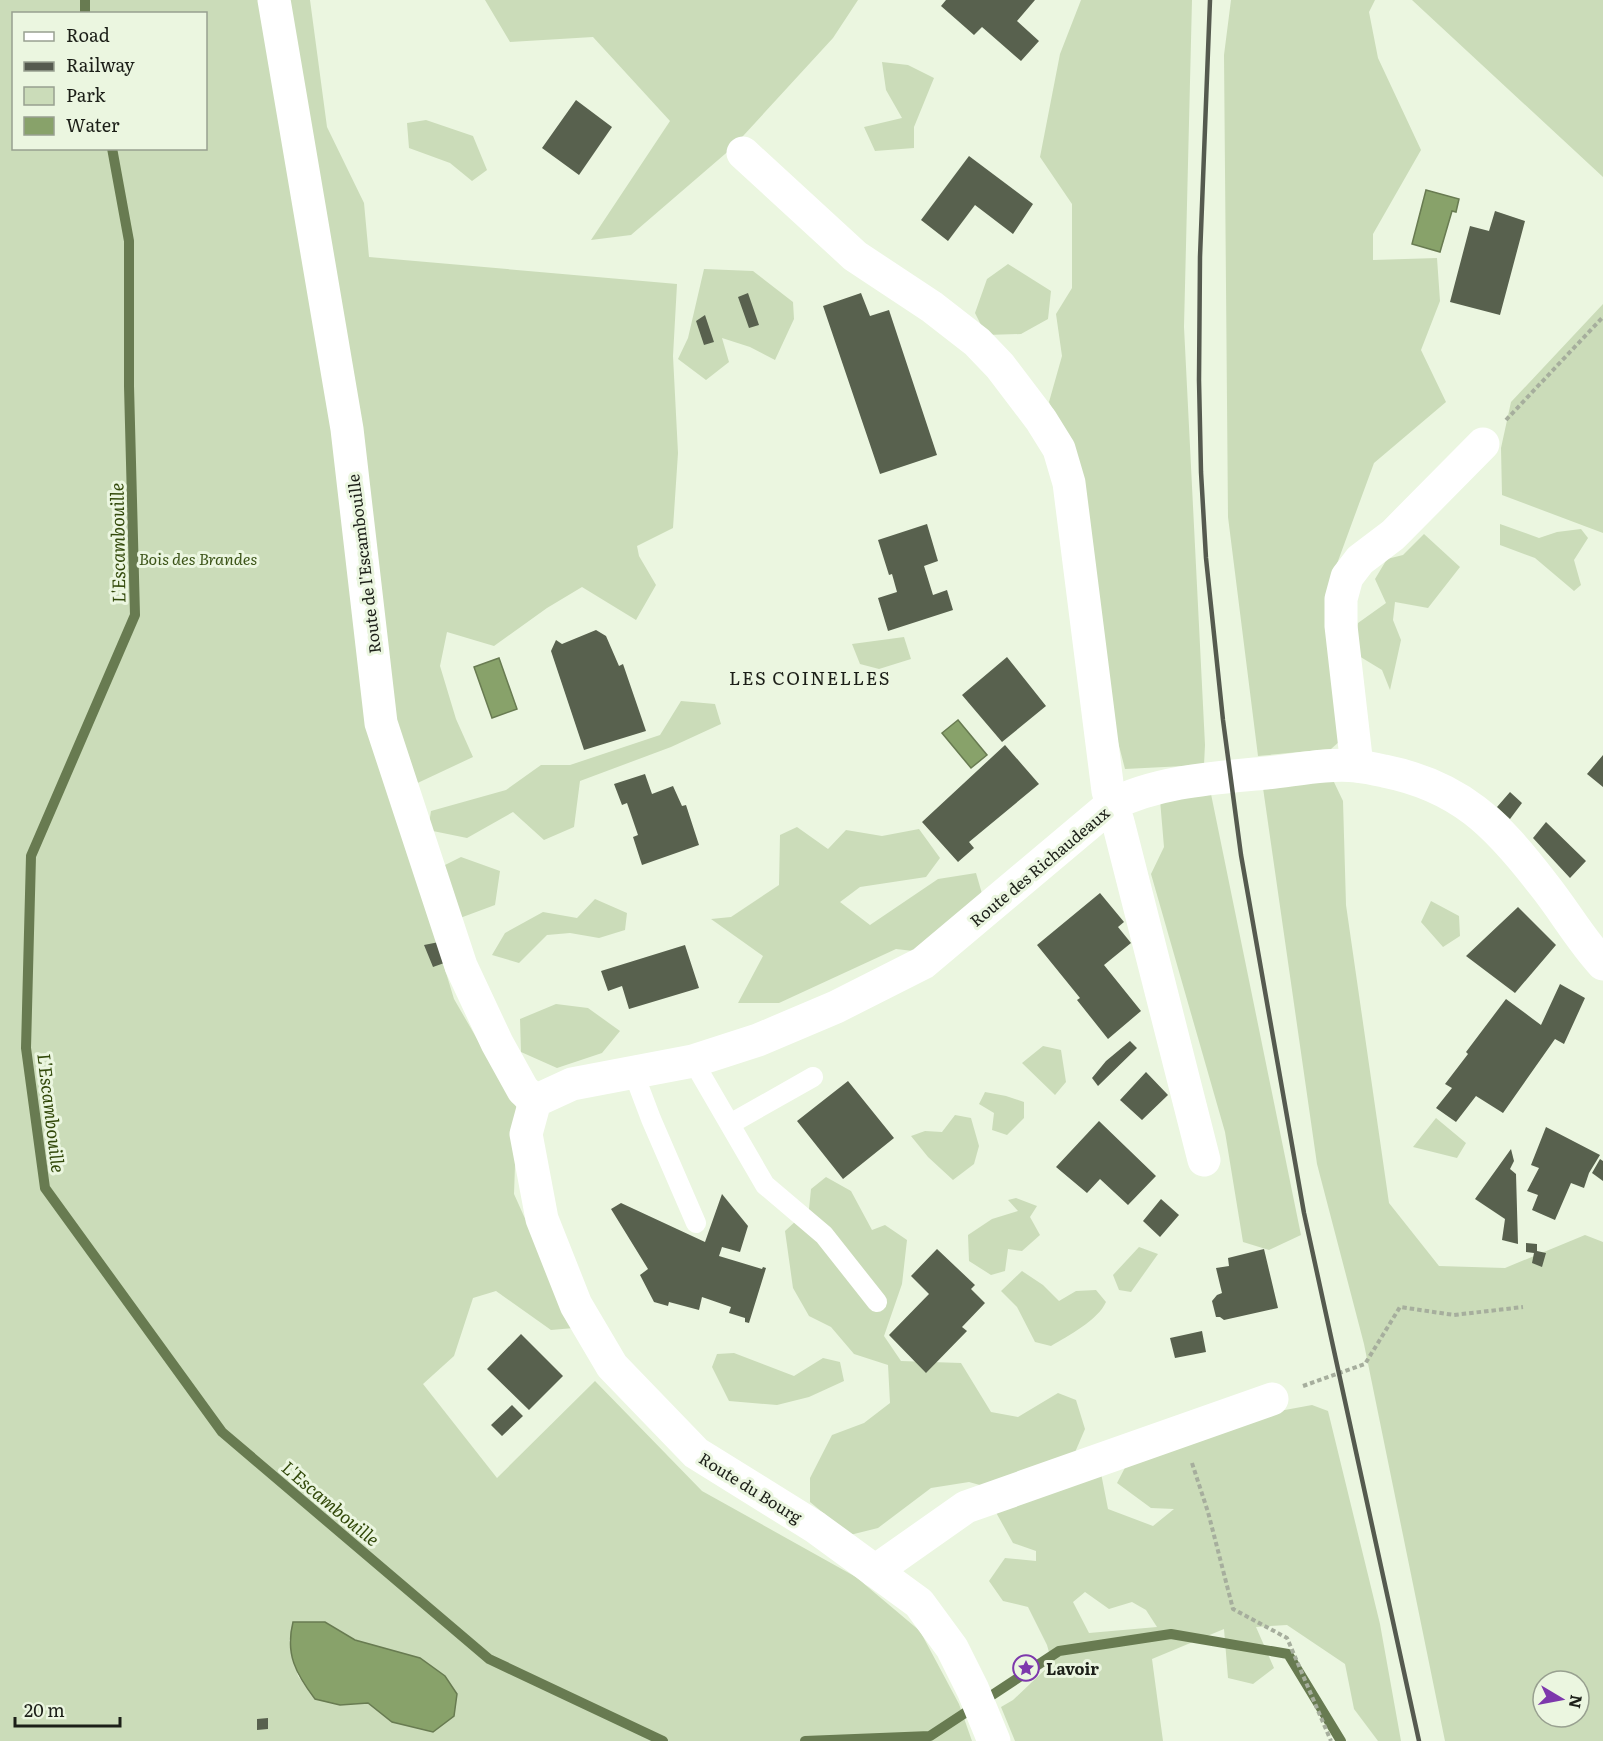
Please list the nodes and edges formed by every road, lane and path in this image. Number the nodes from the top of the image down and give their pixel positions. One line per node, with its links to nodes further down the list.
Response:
1 (274, 0): 11 (street, Route de l'Escambouille)
2 (743, 153): 6 (street)
3 (1603, 316): 4 (path)
4 (1483, 444): 5 (street)
5 (1345, 766): 6 (street, Route des Richaudeaux); 7 (street, Route des Richaudeaux)
6 (1111, 805): 8 (street, Route des Richaudeaux); 13 (street)
7 (1603, 964)
8 (693, 1061): 9 (street, Route des Richaudeaux); 12 (lane)
9 (633, 1074): 11 (street, Route des Richaudeaux); 14 (lane)
10 (813, 1077): 12 (lane)
11 (535, 1101): 19 (street, Route du Bourg)
12 (730, 1124): 15 (lane)
13 (1204, 1160)
14 (696, 1223)
15 (877, 1302)
16 (1523, 1307): 17 (path)
17 (1272, 1399): 18 (street)
18 (1181, 1431): 19 (street); 21 (path)
19 (875, 1571): 20 (street, Route du Bourg)
20 (994, 1741)
21 (1331, 1741)

